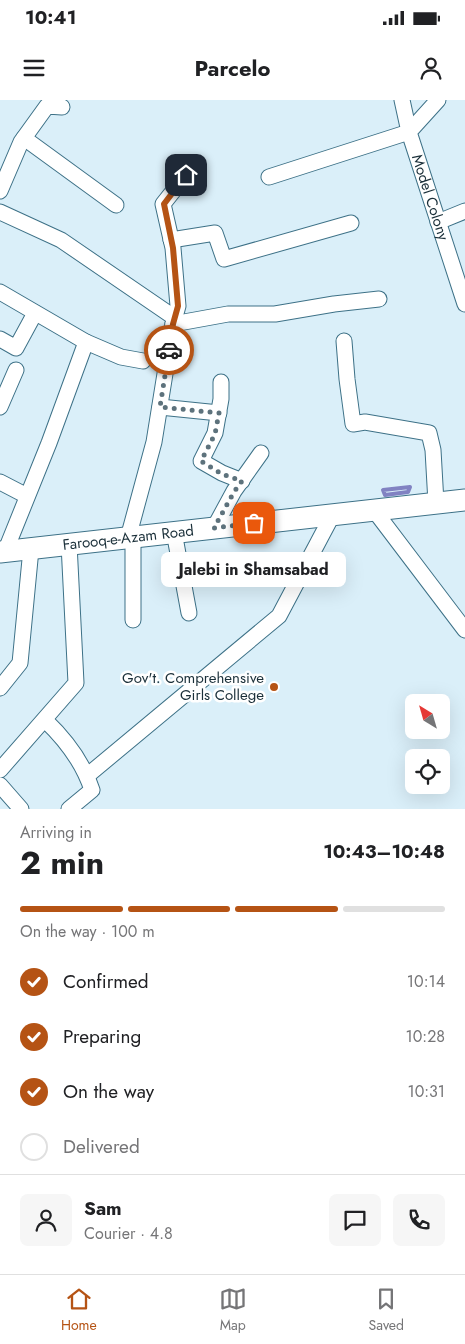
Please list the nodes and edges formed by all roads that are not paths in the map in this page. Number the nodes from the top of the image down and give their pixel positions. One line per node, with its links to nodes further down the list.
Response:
1 (37, 100): 4 (street)
2 (402, 100): 5 (street, Model Colony)
3 (438, 100): 5 (street)
4 (66, 103): 6 (street)
5 (409, 132): 8 (street); 13 (street, Model Colony)
6 (24, 138): 9 (street); 10 (street)
7 (186, 175): 15 (street)
8 (269, 177)
9 (2, 181)
10 (116, 205)
11 (465, 211): 13 (street)
12 (0, 212): 20 (street)
13 (438, 222): 18 (street, Model Colony)
14 (351, 223): 15 (street)
15 (171, 240): 20 (street)
16 (0, 292): 19 (street)
17 (379, 300): 20 (street)
18 (465, 304)
19 (35, 313): 21 (street); 23 (street)
20 (174, 321): 28 (street)
21 (0, 339)
22 (344, 341): 35 (street)
23 (86, 342): 24 (street); 33 (street)
24 (143, 362)
25 (16, 370): 27 (street)
26 (221, 382): 29 (street)
27 (0, 407)
28 (160, 407): 29 (street); 40 (street)
29 (219, 413): 31 (street)
30 (262, 453): 31 (street)
31 (242, 481): 38 (street)
32 (0, 482): 33 (street)
33 (27, 496): 43 (street)
34 (465, 500): 35 (street, Farooq-e-Azam Road)
35 (436, 503): 36 (street, Farooq-e-Azam Road)
36 (374, 510): 37 (street, Farooq-e-Azam Road); 46 (street)
37 (333, 514): 38 (street, Farooq-e-Azam Road); 50 (street)
38 (214, 528): 39 (street, Farooq-e-Azam Road)
39 (174, 532): 40 (street, Farooq-e-Azam Road); 44 (street)
40 (130, 537): 41 (street, Farooq-e-Azam Road); 45 (street)
41 (69, 544): 42 (street, Farooq-e-Azam Road); 48 (street)
42 (31, 548): 43 (street, Farooq-e-Azam Road); 47 (street)
43 (3, 552)
44 (189, 613)
45 (133, 620)
46 (465, 630)
47 (0, 688)
48 (45, 720): 49 (street); 50 (street)
49 (0, 770)
50 (88, 775): 53 (street)
51 (0, 785): 52 (street)
52 (22, 809)
53 (69, 809)

